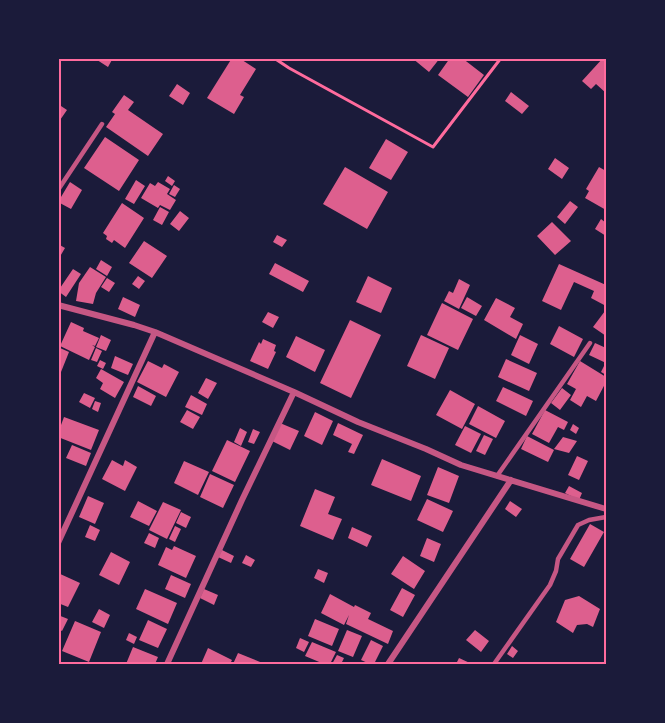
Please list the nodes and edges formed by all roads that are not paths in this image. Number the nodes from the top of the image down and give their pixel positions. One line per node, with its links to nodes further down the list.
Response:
1 (102, 124): 2 (lane)
2 (58, 190)
3 (58, 305): 4 (street)
4 (154, 332): 6 (street); 11 (street)
5 (590, 343): 7 (lane)
6 (294, 392): 7 (street); 12 (street)
7 (497, 476): 8 (street)
8 (511, 480): 9 (street); 13 (street)
9 (606, 509)
10 (606, 517): 14 (lane)
11 (58, 543)
12 (167, 664)
13 (388, 664)
14 (494, 664)

